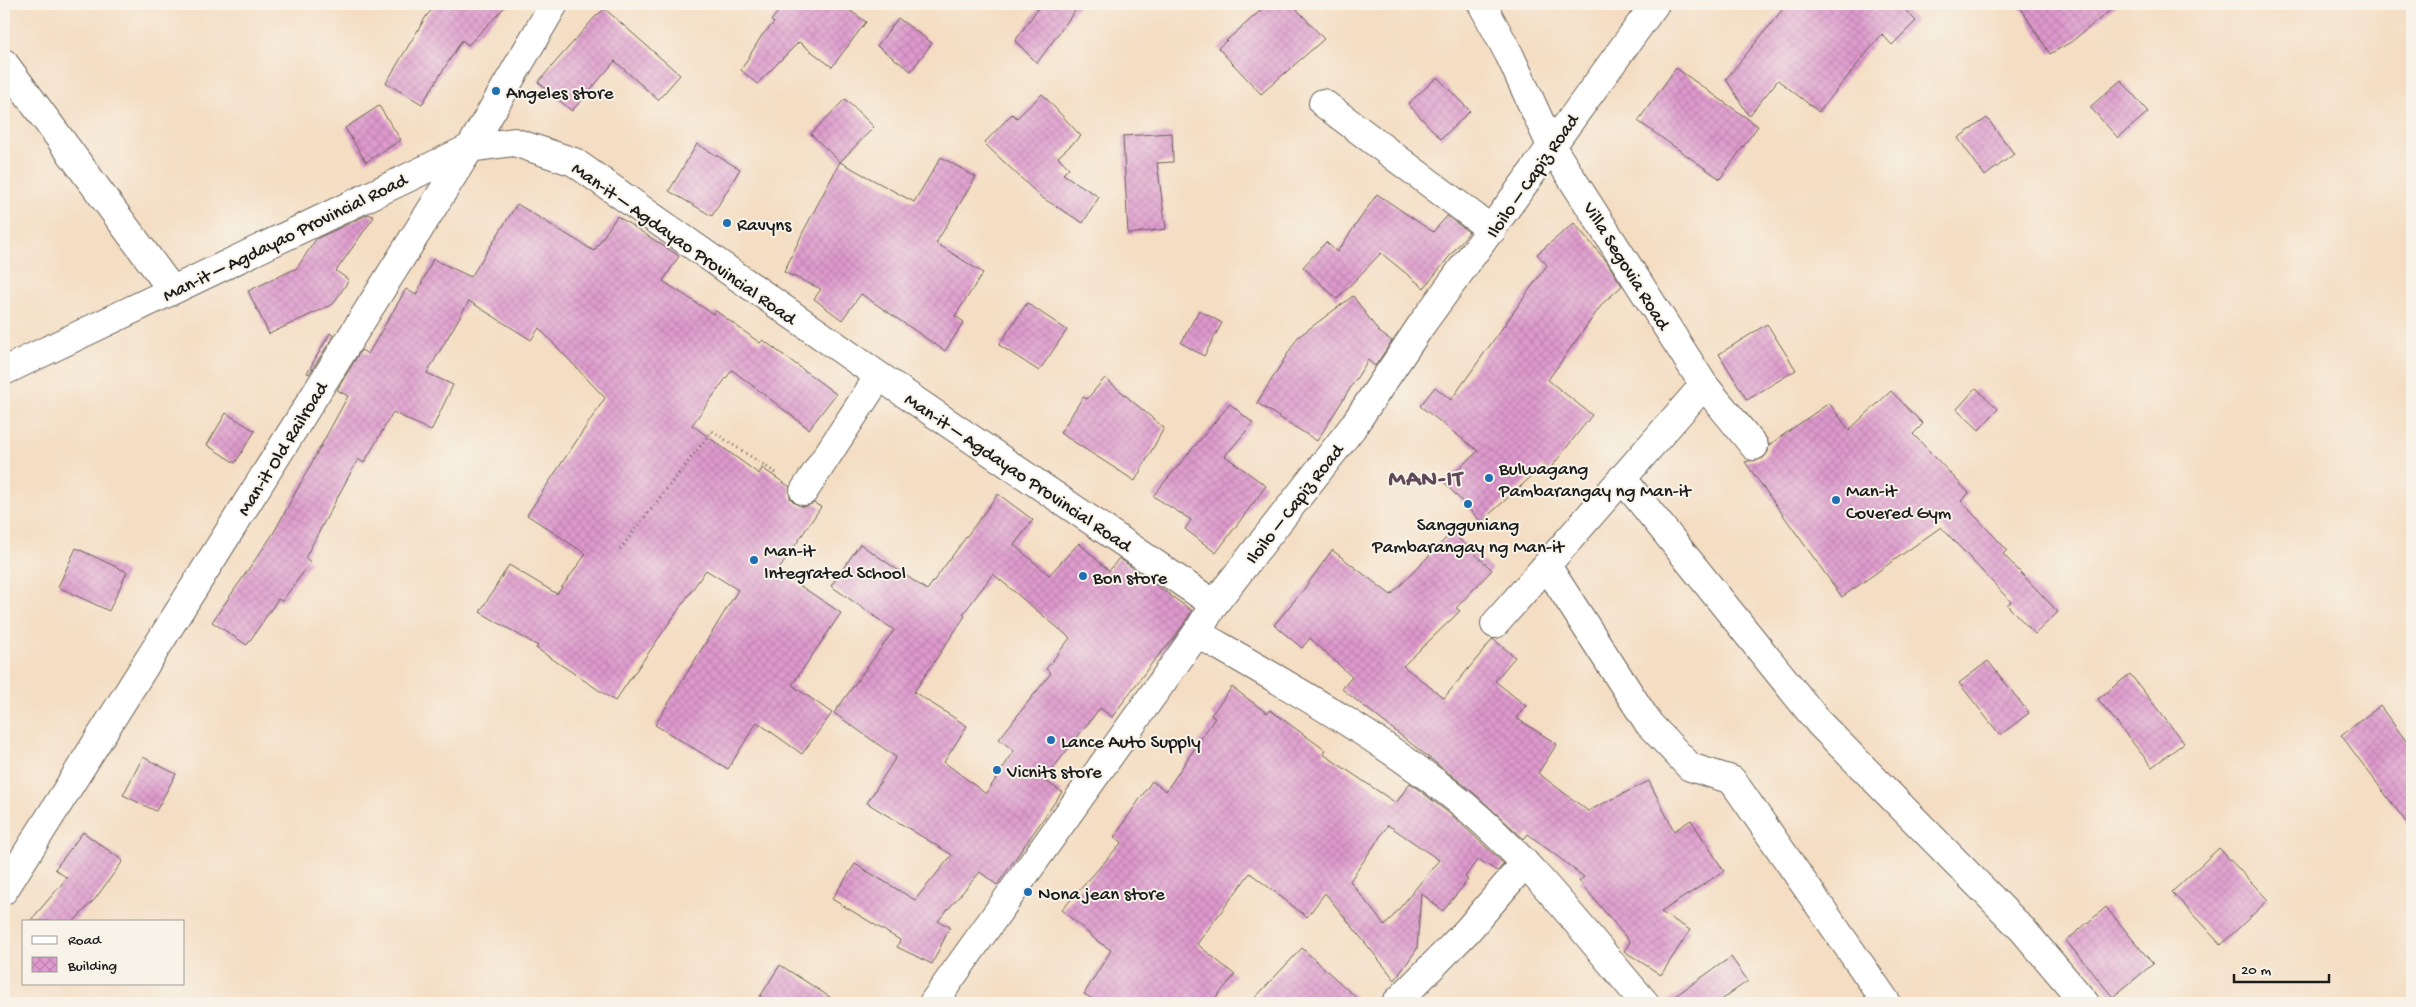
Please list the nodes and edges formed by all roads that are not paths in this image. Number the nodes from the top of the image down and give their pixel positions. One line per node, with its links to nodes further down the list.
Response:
1 (554, 4): 7 (main road, Man-it Old Railroad)
2 (1482, 4): 6 (main road, Villa Segovia Road)
3 (1655, 4): 6 (main road, Iloilo – Capiz Road)
4 (4, 63): 9 (main road)
5 (1323, 104): 8 (main road)
6 (1552, 146): 8 (main road, Iloilo – Capiz Road); 12 (main road, Villa Segovia Road)
7 (470, 148): 9 (main road, Man-it – Agdayao Provincial Road); 11 (main road, Man-it – Agdayao Provincial Road); 21 (main road, Man-it Old Railroad)
8 (1492, 230): 17 (main road, Iloilo – Capiz Road)
9 (172, 290): 10 (main road, Man-it – Agdayao Provincial Road)
10 (4, 371)
11 (879, 376): 15 (main road); 17 (main road, Man-it – Agdayao Provincial Road)
12 (1704, 385): 13 (main road, Villa Segovia Road); 14 (main road)
13 (1754, 446)
14 (1622, 478): 16 (main road); 26 (main road)
15 (804, 491)
16 (1547, 566): 18 (main road); 25 (main road)
17 (1214, 604): 19 (main road, Iloilo – Capiz Road)
18 (1495, 624)
19 (1197, 633): 20 (main road); 22 (main road, Iloilo – Capiz Road)
20 (1525, 863): 23 (main road); 24 (main road)
21 (4, 890)
22 (933, 1003)
23 (1396, 1003)
24 (1644, 1003)
25 (1887, 1003)
26 (2085, 1003)

